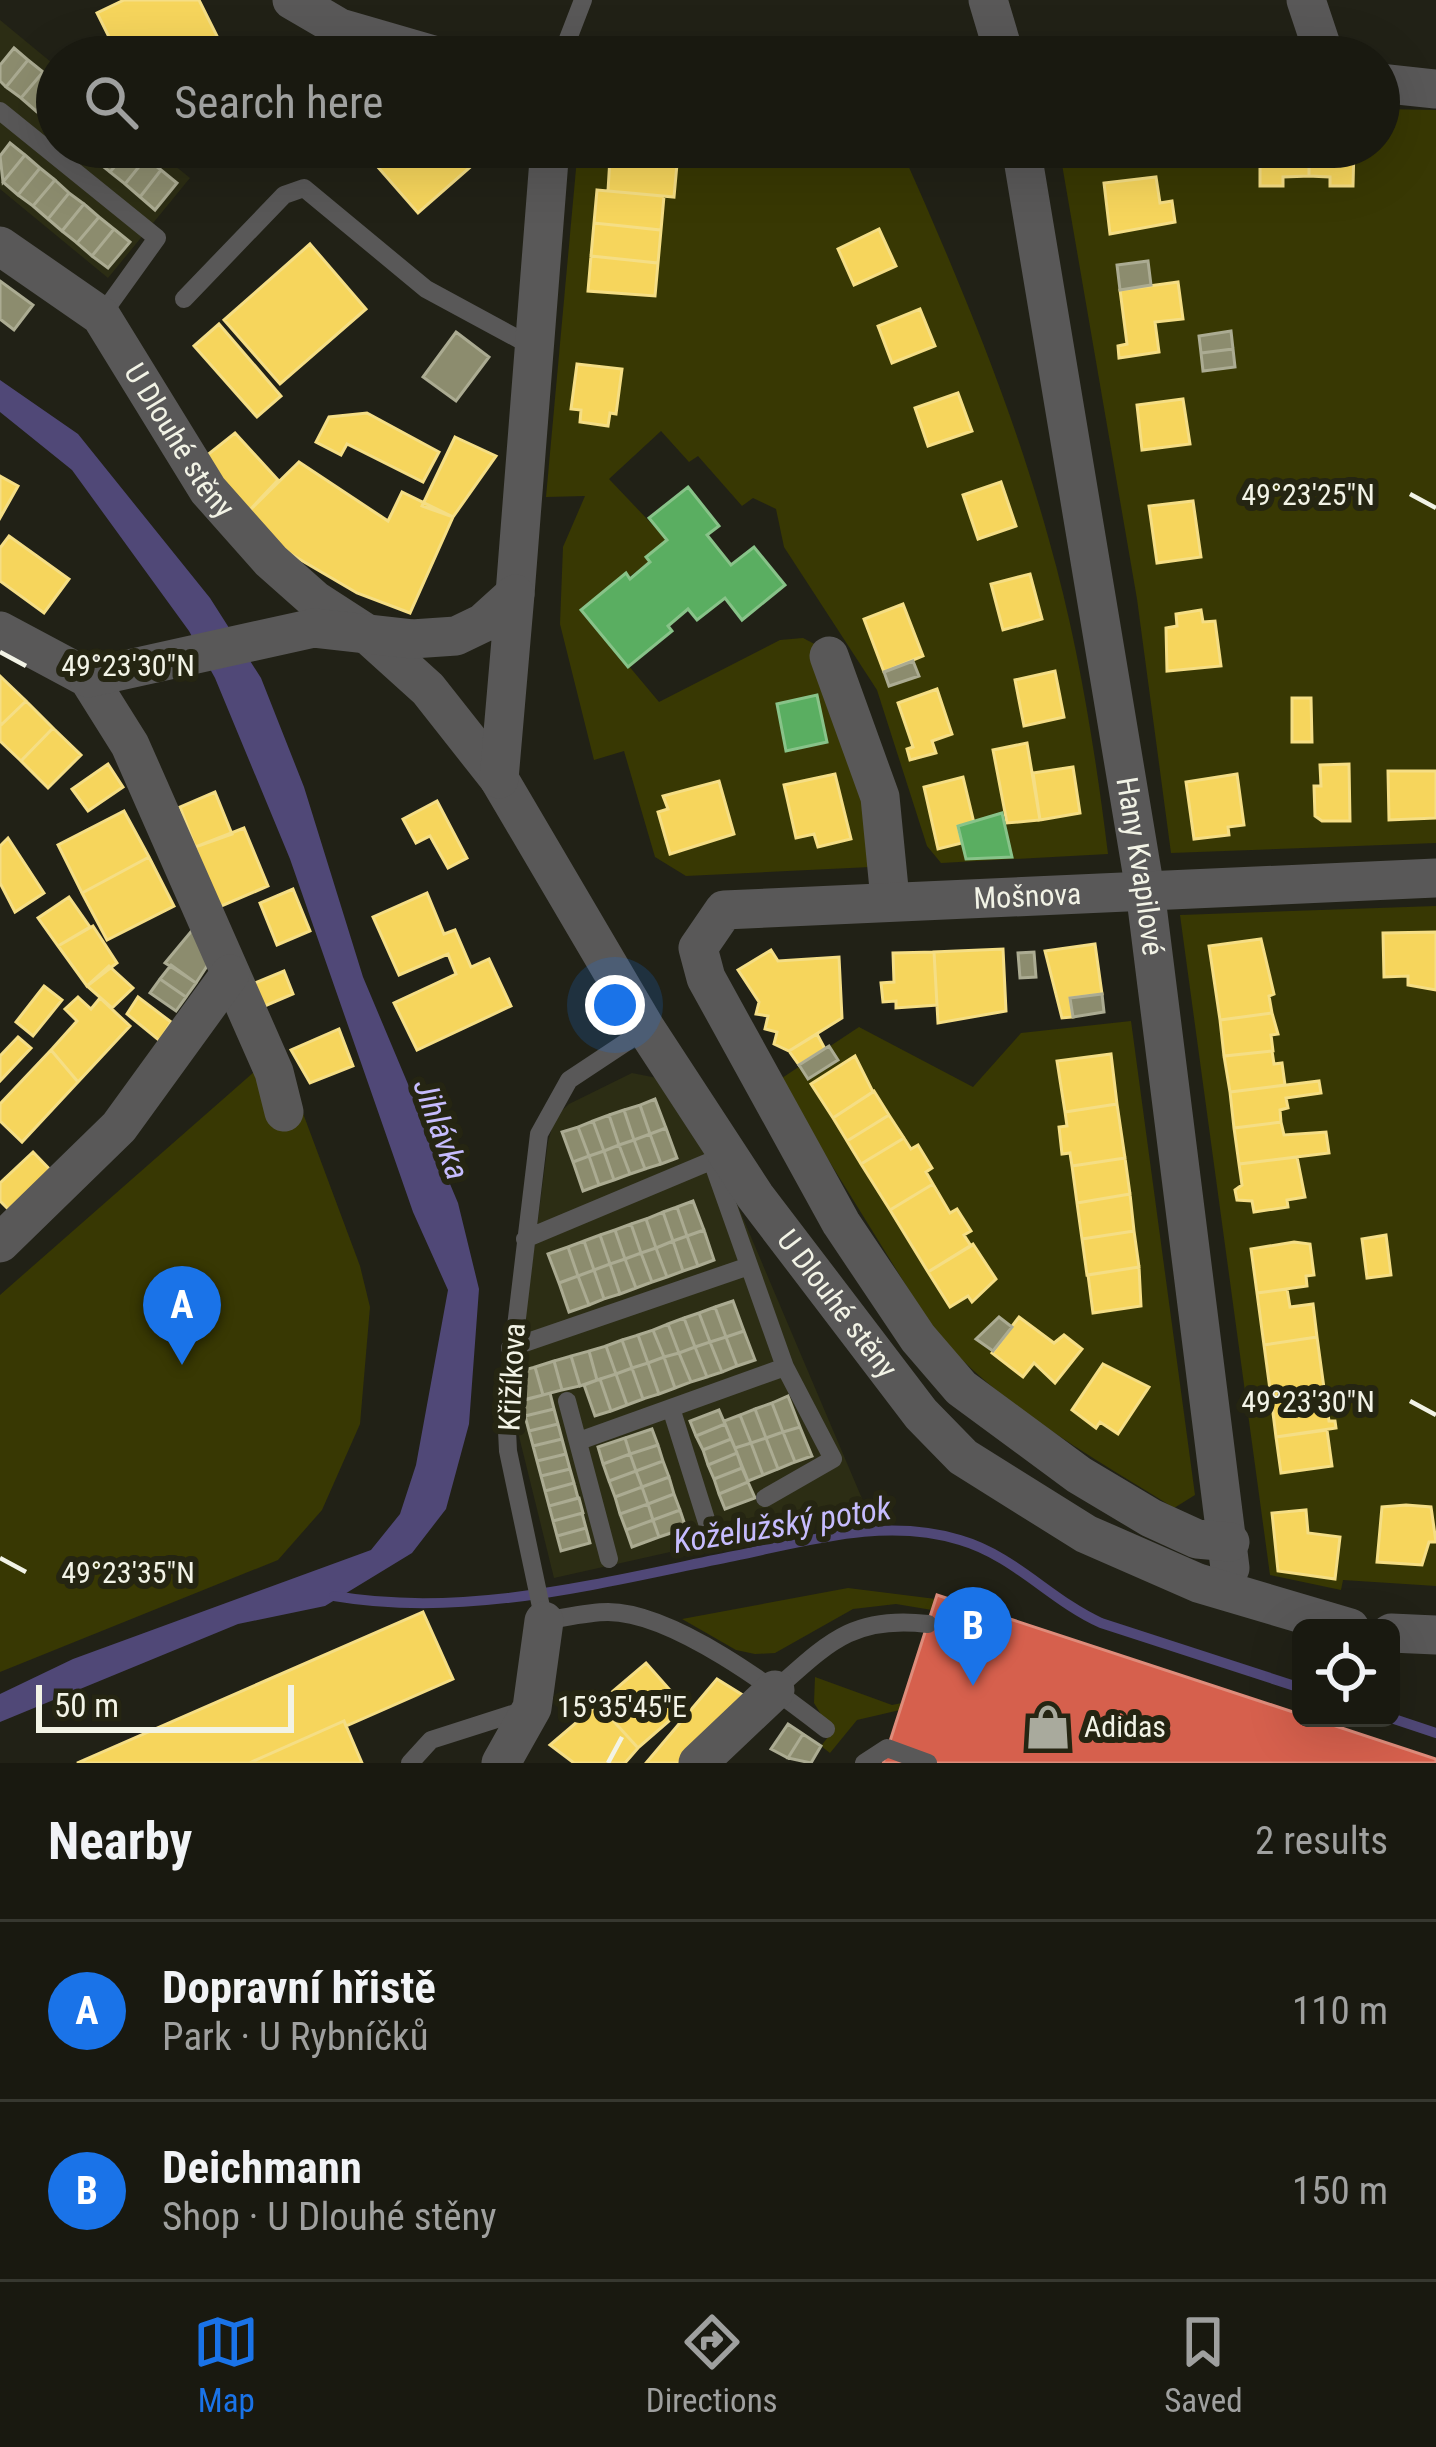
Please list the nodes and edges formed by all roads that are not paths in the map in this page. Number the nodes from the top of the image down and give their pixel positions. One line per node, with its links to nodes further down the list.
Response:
1 (292, 0): 5 (street)
2 (583, 0): 6 (lane)
3 (988, 0): 7 (street)
4 (1306, 0): 8 (street)
5 (368, 36)
6 (569, 36)
7 (999, 36)
8 (1318, 36)
9 (1400, 85): 10 (street)
10 (1436, 89)
11 (0, 111): 12 (lane)
12 (36, 140)
13 (70, 168): 18 (lane)
14 (548, 168): 19 (street)
15 (1025, 168): 27 (street, Hany Kvapilové)
16 (0, 246): 18 (street, U Dlouhé stěny)
17 (184, 298): 19 (lane)
18 (101, 316): 22 (street, U Dlouhé stěny)
19 (535, 348): 20 (street)
20 (515, 594): 22 (street, U Dlouhé stěny); 25 (street)
21 (0, 631): 24 (street)
22 (366, 633): 24 (street, U Dlouhé stěny); 25 (street, U Dlouhé stěny)
23 (829, 656): 28 (street)
24 (88, 678): 30 (street)
25 (499, 779): 31 (street, U Dlouhé stěny)
26 (1436, 878): 27 (street, Mošnova)
27 (1145, 890): 28 (street, Mošnova); 44 (street, Hany Kvapilové)
28 (890, 898): 29 (street, Mošnova)
29 (704, 933): 44 (street, U Dlouhé stěny)
30 (230, 974): 32 (street); 35 (street)
31 (646, 1029): 33 (street, U Dlouhé stěny); 34 (lane, Křižíkova)
32 (284, 1112)
33 (720, 1157): 34 (lane); 36 (lane); 46 (street, U Dlouhé stěny)
34 (525, 1239): 37 (lane, Křižíkova)
35 (0, 1244)
36 (749, 1266): 37 (lane); 38 (lane)
37 (510, 1348): 47 (lane, Křižíkova)
38 (785, 1367): 40 (lane); 42 (lane)
39 (567, 1400): 41 (lane)
40 (671, 1408): 41 (lane); 43 (lane)
41 (579, 1442): 45 (lane)
42 (765, 1498)
43 (710, 1532)
44 (1229, 1542): 46 (street, Hany Kvapilové)
45 (609, 1559)
46 (1230, 1592): 48 (street, U Dlouhé stěny)
47 (543, 1619): 52 (lane); 53 (street, Křižíkova)
48 (1320, 1619)
49 (928, 1624): 52 (lane)
50 (1400, 1633): 51 (street)
51 (1436, 1635)
52 (775, 1690): 54 (lane); 57 (street)
53 (532, 1708): 55 (lane); 56 (street, Křižíkova)
54 (826, 1730)
55 (410, 1763)
56 (501, 1763)
57 (698, 1763)
58 (864, 1763): 59 (lane)
59 (928, 1763)

